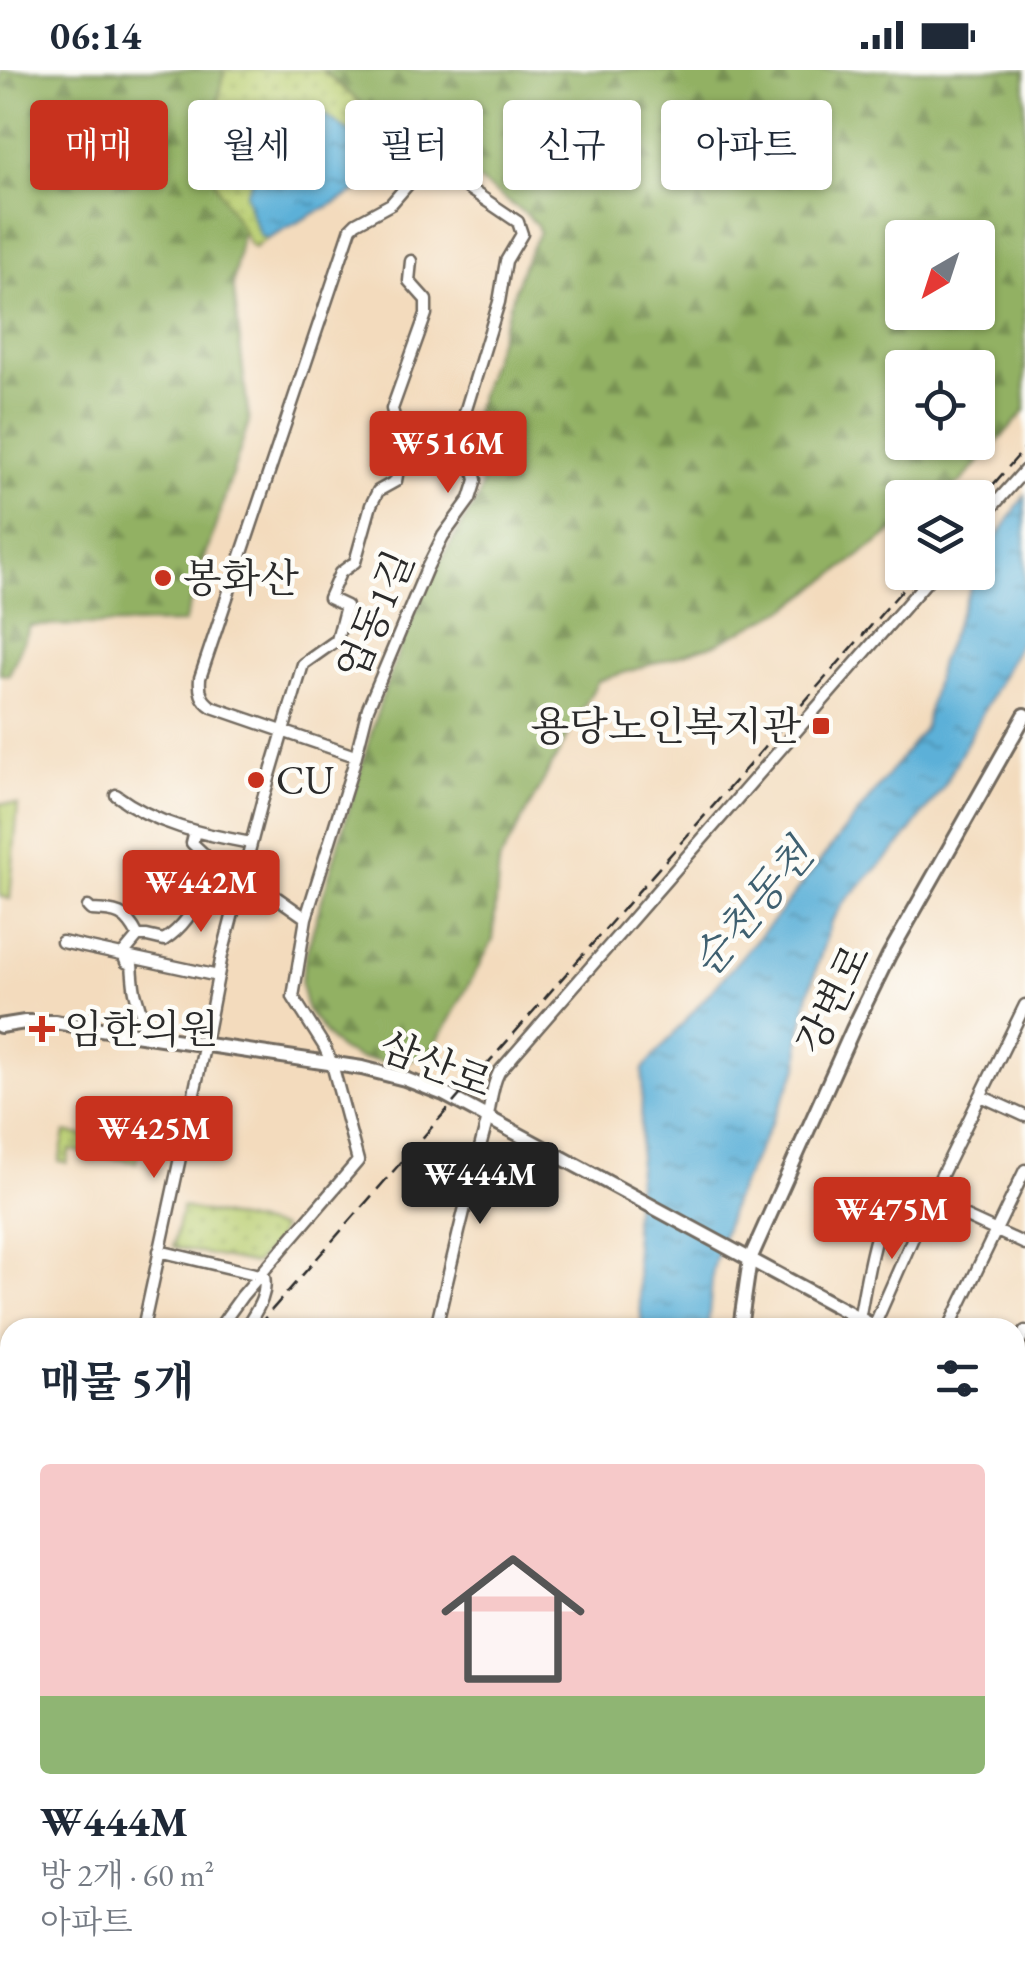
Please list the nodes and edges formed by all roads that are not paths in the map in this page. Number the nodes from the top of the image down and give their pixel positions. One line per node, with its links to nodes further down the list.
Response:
1 (411, 261): 6 (street)
2 (1025, 470): 3 (street)
3 (995, 504)
4 (919, 590): 26 (street)
5 (1024, 719): 32 (main road, 강변로)
6 (283, 732): 7 (street); 7 (street, 업동1길); 10 (street)
7 (355, 756): 14 (street, 업동1길)
8 (116, 795): 9 (street)
9 (195, 831): 10 (street); 11 (street)
10 (251, 842): 12 (street)
11 (222, 863): 12 (street); 15 (street)
12 (242, 873): 14 (street); 18 (street)
13 (88, 907): 15 (street)
14 (306, 918): 23 (street, 업동1길)
15 (138, 936): 17 (street)
16 (62, 942): 17 (street)
17 (124, 956): 18 (street); 21 (street)
18 (218, 976): 22 (street)
19 (1025, 1005): 24 (street)
20 (0, 1026): 21 (main road, 삼산로)
21 (140, 1035): 22 (main road, 삼산로)
22 (205, 1043): 23 (main road, 삼산로); 31 (street)
23 (332, 1064): 26 (main road, 삼산로); 33 (street, 업동1길)
24 (981, 1096): 25 (street); 28 (street)
25 (1025, 1116)
26 (488, 1118): 32 (main road, 삼산로); 37 (street)
27 (1025, 1170): 29 (street)
28 (930, 1199): 29 (street); 40 (street); 41 (street)
29 (995, 1229): 30 (street); 42 (street)
30 (1025, 1244)
31 (159, 1251): 33 (street); 34 (street)
32 (750, 1259): 38 (main road, 강변로); 39 (main road)
33 (261, 1274): 35 (street); 36 (street)
34 (145, 1318)
35 (227, 1318)
36 (252, 1318)
37 (438, 1318)
38 (741, 1318)
39 (857, 1318)
40 (859, 1318)
41 (879, 1318)
42 (954, 1318)

